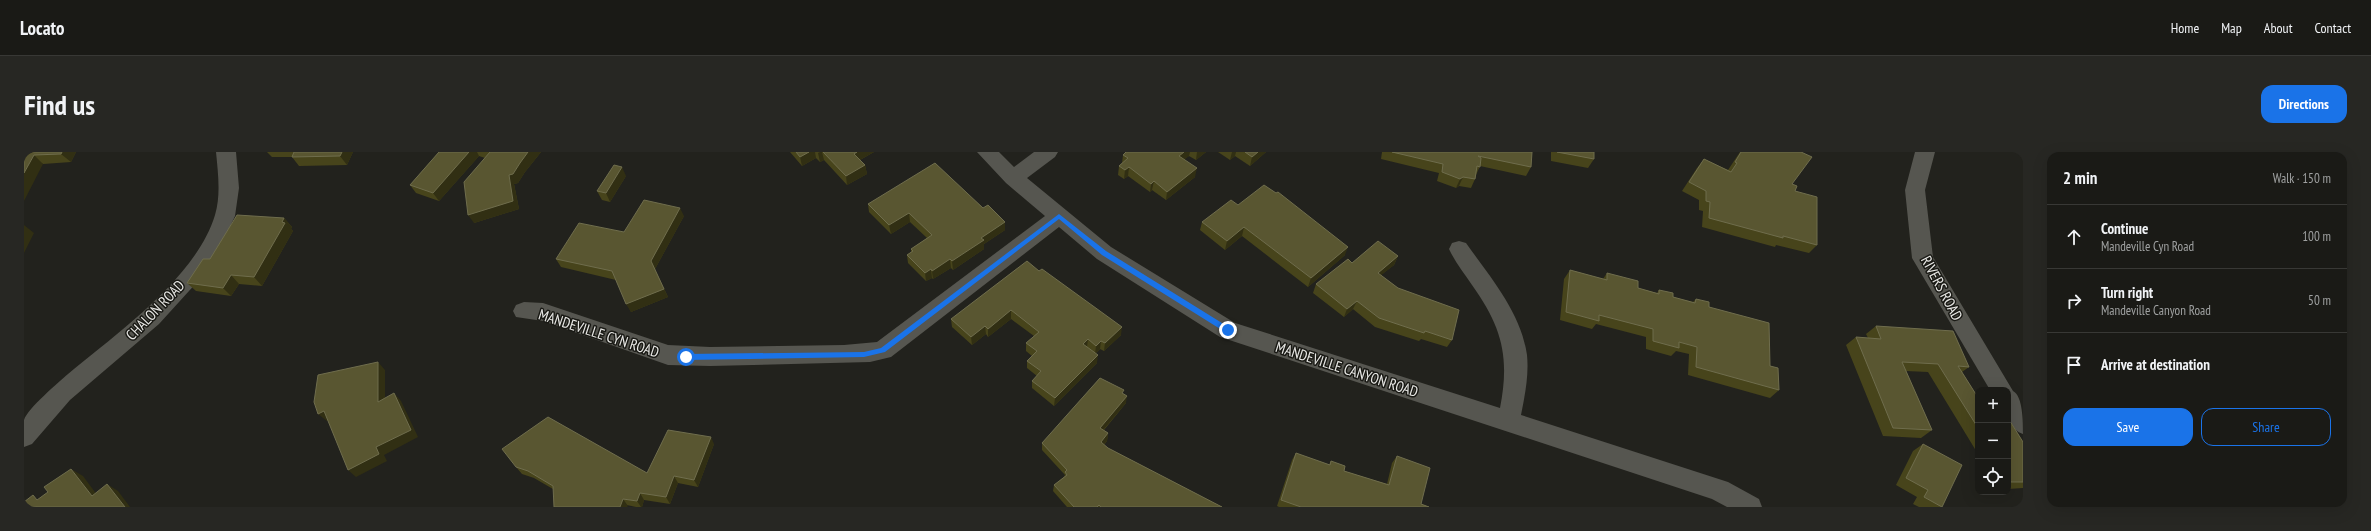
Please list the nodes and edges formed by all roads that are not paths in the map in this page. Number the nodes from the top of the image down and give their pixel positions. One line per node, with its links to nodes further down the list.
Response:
1 (226, 152): 13 (street, CHALON ROAD)
2 (987, 152): 5 (street, MANDEVILLE CANYON ROAD)
3 (1048, 152): 5 (street)
4 (1925, 152): 9 (street, RIVERS ROAD)
5 (1013, 178): 6 (street, MANDEVILLE CANYON ROAD)
6 (1059, 216): 8 (street, MANDEVILLE CYN ROAD); 11 (street, MANDEVILLE CANYON ROAD)
7 (1459, 249): 11 (street)
8 (524, 311)
9 (2000, 387)
10 (2011, 404): 12 (street)
11 (1509, 422): 14 (street, MANDEVILLE CANYON ROAD)
12 (2023, 424)
13 (24, 437)
14 (1750, 507)

